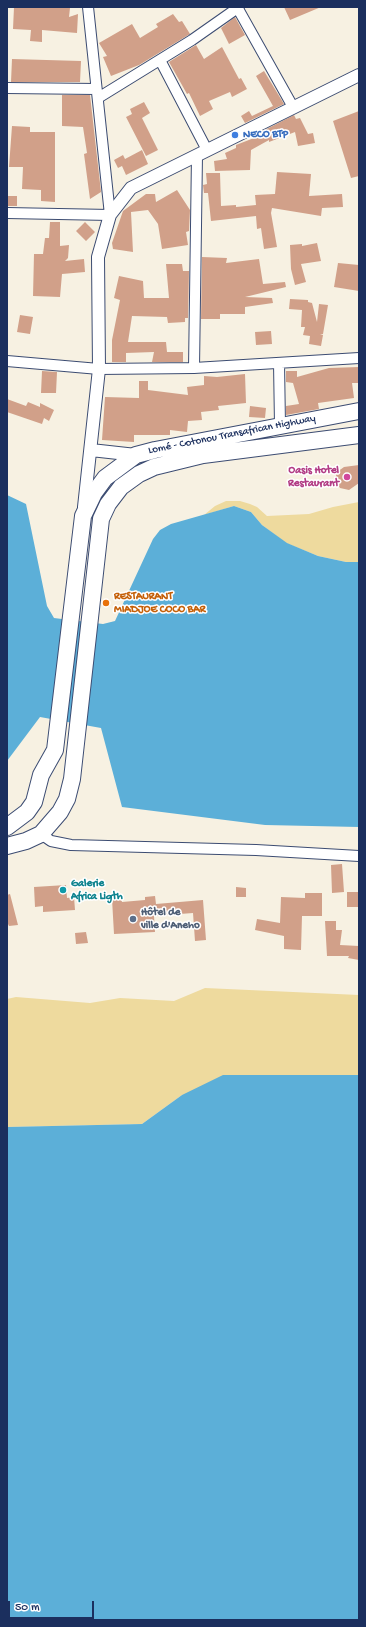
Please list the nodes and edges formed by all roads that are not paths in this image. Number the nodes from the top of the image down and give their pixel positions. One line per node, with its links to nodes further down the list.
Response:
1 (88, 7): 6 (street)
2 (238, 7): 3 (street); 7 (street)
3 (160, 60): 6 (street); 8 (street)
4 (359, 75): 7 (street)
5 (7, 88): 6 (street)
6 (97, 94): 10 (street)
7 (293, 107): 8 (street)
8 (202, 153): 10 (street); 14 (street)
9 (7, 213): 10 (street)
10 (110, 215): 15 (street)
11 (359, 358): 13 (street)
12 (7, 361): 15 (street)
13 (279, 363): 14 (street); 17 (street)
14 (194, 368): 15 (street)
15 (99, 369): 19 (street)
16 (359, 411): 17 (highway, Lomé - Cotonou Transafrican Highway)
17 (280, 425): 20 (highway, Lomé - Cotonou Transafrican Highway)
18 (359, 435): 23 (highway)
19 (91, 450): 20 (street); 21 (street)
20 (136, 455): 21 (highway, Lomé - Cotonou Transafrican Highway)
21 (83, 516): 22 (highway, Lomé - Cotonou Transafrican Highway)
22 (7, 827)
23 (41, 834): 24 (highway); 25 (street)
24 (8, 847)
25 (359, 856)

